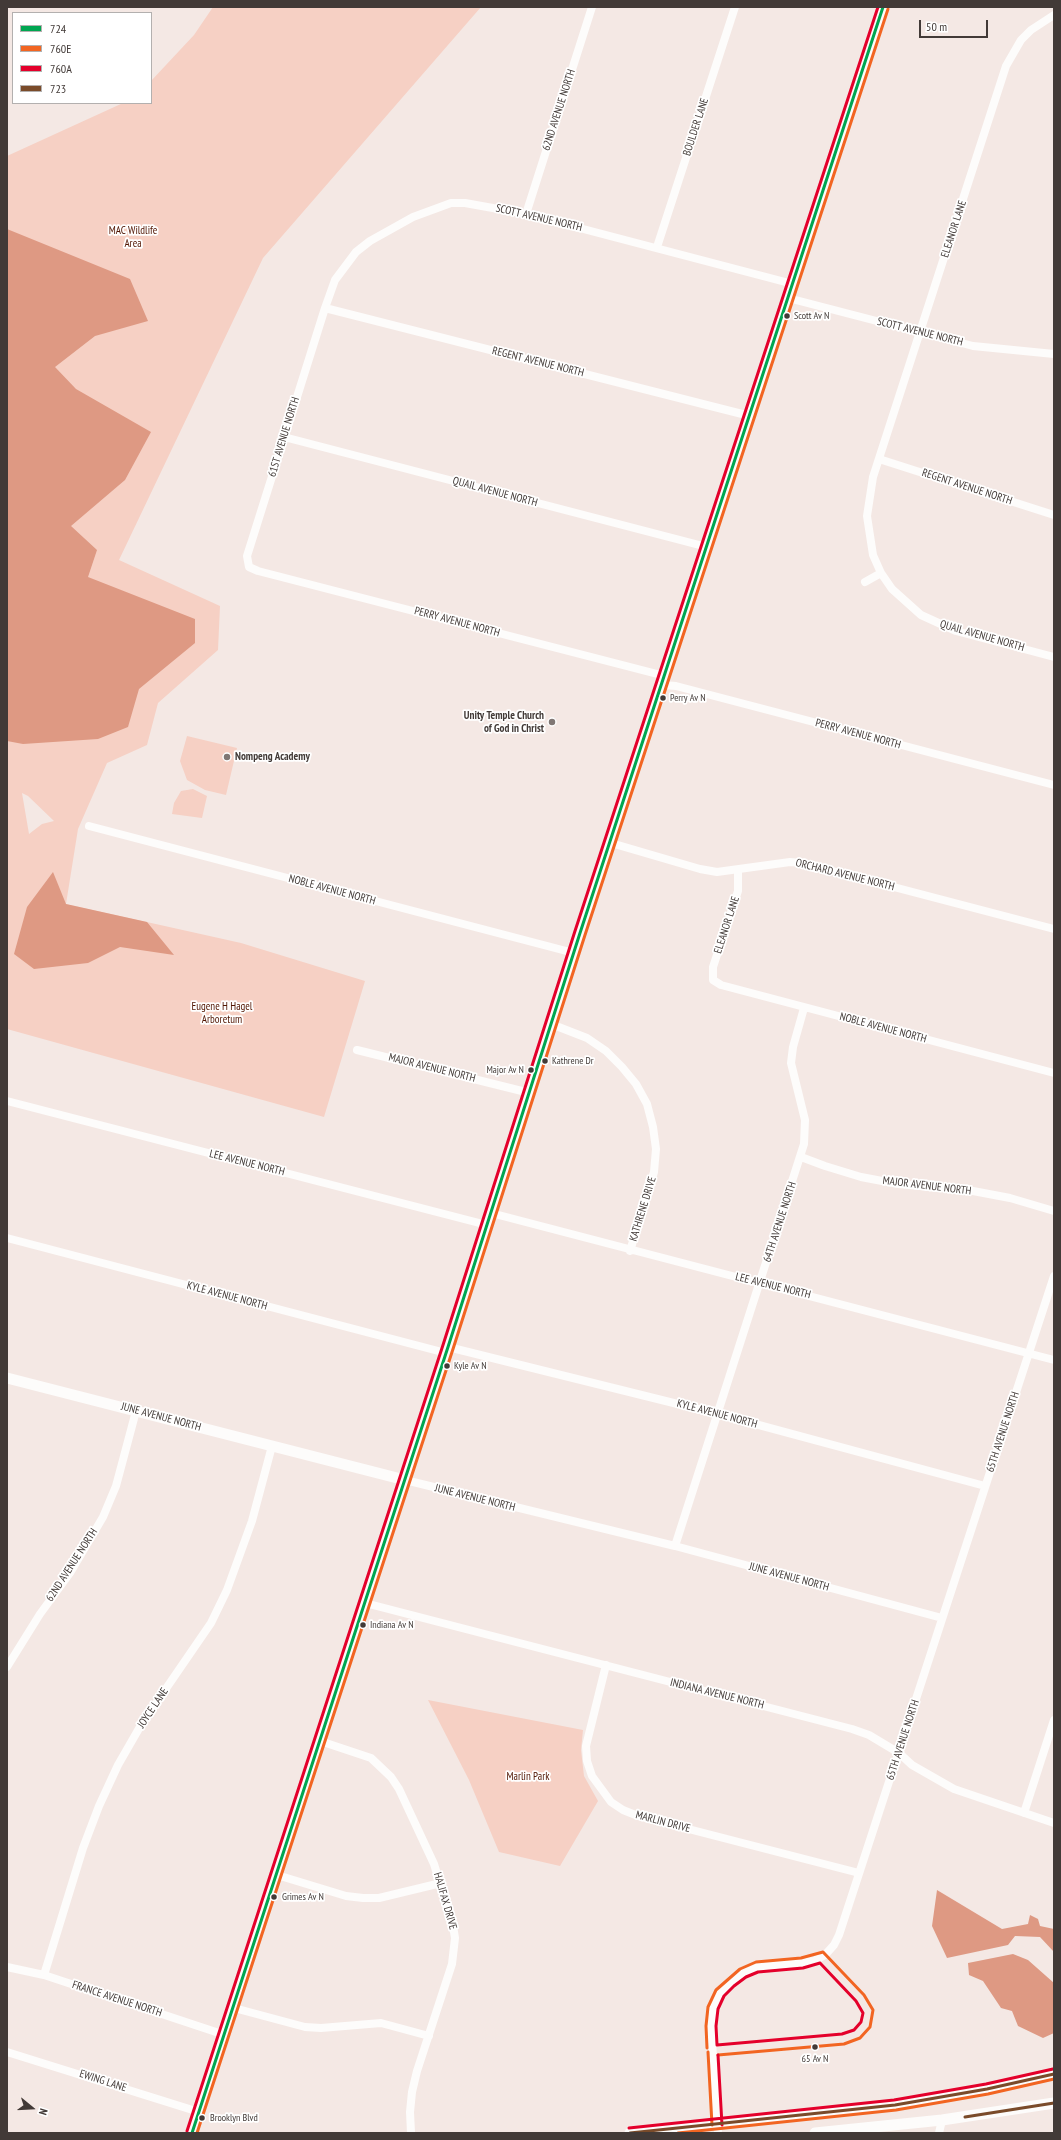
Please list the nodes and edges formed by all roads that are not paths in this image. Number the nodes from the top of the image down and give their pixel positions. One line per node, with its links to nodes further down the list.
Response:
1 (592, 7): 5 (street, 62ND AVENUE NORTH)
2 (735, 7): 6 (street, BOULDER LANE)
3 (883, 7): 7 (street)
4 (1054, 15): 10 (street, ELEANOR LANE)
5 (526, 214): 6 (street, SCOTT AVENUE NORTH); 9 (street, SCOTT AVENUE NORTH)
6 (657, 248): 7 (street, SCOTT AVENUE NORTH)
7 (793, 284): 8 (street)
8 (788, 298): 10 (street, SCOTT AVENUE NORTH); 12 (street)
9 (325, 308): 12 (street, REGENT AVENUE NORTH); 13 (street, 61ST AVENUE NORTH)
10 (920, 333): 11 (street, SCOTT AVENUE NORTH); 14 (street, ELEANOR LANE)
11 (1054, 354)
12 (750, 416): 16 (street)
13 (284, 437): 16 (street, QUAIL AVENUE NORTH); 17 (street, 61ST AVENUE NORTH)
14 (879, 459): 15 (street, REGENT AVENUE NORTH); 18 (street, QUAIL AVENUE NORTH)
15 (1054, 515)
16 (707, 547): 21 (street)
17 (249, 567): 21 (street, PERRY AVENUE NORTH)
18 (881, 573): 19 (street); 20 (street, QUAIL AVENUE NORTH)
19 (865, 582)
20 (1054, 657)
21 (664, 681): 22 (street, PERRY AVENUE NORTH); 24 (street)
22 (1054, 785)
23 (89, 826): 27 (street, NOBLE AVENUE NORTH)
24 (611, 843): 25 (street, ORCHARD AVENUE NORTH); 27 (street)
25 (738, 870): 26 (street, ORCHARD AVENUE NORTH); 28 (street, ELEANOR LANE)
26 (1054, 929)
27 (574, 953): 30 (street)
28 (713, 980): 29 (street, NOBLE AVENUE NORTH)
29 (804, 1008): 32 (street, NOBLE AVENUE NORTH); 35 (street, 64TH AVENUE NORTH)
30 (551, 1024): 33 (street); 40 (street, KATHRENE DRIVE)
31 (356, 1050): 33 (street, MAJOR AVENUE NORTH)
32 (1054, 1073)
33 (530, 1092): 37 (street)
34 (7, 1101): 38 (street, LEE AVENUE NORTH)
35 (801, 1157): 36 (street, MAJOR AVENUE NORTH); 42 (street, 64TH AVENUE NORTH)
36 (1054, 1211)
37 (491, 1213): 38 (street); 40 (street, LEE AVENUE NORTH)
38 (488, 1224): 43 (street)
39 (7, 1238): 43 (street, KYLE AVENUE NORTH)
40 (630, 1251): 42 (street, LEE AVENUE NORTH)
41 (1054, 1276): 44 (street, 65TH AVENUE NORTH)
42 (761, 1282): 44 (street, LEE AVENUE NORTH); 48 (street, 64TH AVENUE NORTH)
43 (447, 1350): 48 (street, KYLE AVENUE NORTH); 50 (street)
44 (1029, 1354): 45 (street, LEE AVENUE NORTH); 51 (street, 65TH AVENUE NORTH)
45 (1054, 1360)
46 (7, 1378): 47 (street, JUNE AVENUE NORTH)
47 (136, 1411): 49 (street, JUNE AVENUE NORTH); 56 (street, 62ND AVENUE NORTH)
48 (718, 1414): 51 (street, KYLE AVENUE NORTH); 52 (street, 64TH AVENUE NORTH)
49 (272, 1446): 50 (street, JUNE AVENUE NORTH); 66 (street, JOYCE LANE)
50 (405, 1480): 52 (street, JUNE AVENUE NORTH); 53 (street)
51 (985, 1486): 54 (street, 65TH AVENUE NORTH)
52 (675, 1546): 54 (street, JUNE AVENUE NORTH)
53 (365, 1603): 55 (street, INDIANA AVENUE NORTH); 58 (street)
54 (942, 1618): 59 (street, 65TH AVENUE NORTH)
55 (606, 1665): 59 (street, INDIANA AVENUE NORTH); 62 (street, MARLIN DRIVE)
56 (7, 1667)
57 (1054, 1720): 60 (street)
58 (320, 1741): 63 (street); 64 (street, HALIFAX DRIVE)
59 (899, 1754): 60 (street, INDIANA AVENUE NORTH); 62 (street, 65TH AVENUE NORTH)
60 (1024, 1813): 61 (street, INDIANA AVENUE NORTH)
61 (1054, 1823)
62 (859, 1873): 75 (street, 65TH AVENUE NORTH)
63 (277, 1875): 64 (street); 67 (street)
64 (441, 1883): 69 (street, HALIFAX DRIVE)
65 (7, 1967): 66 (street, FRANCE AVENUE NORTH)
66 (44, 1975): 68 (street, FRANCE AVENUE NORTH)
67 (234, 2008): 68 (street); 69 (street)
68 (225, 2035): 73 (street)
69 (429, 2036): 77 (street, HALIFAX DRIVE)
70 (7, 2052): 73 (street, EWING LANE)
71 (1054, 2074): 75 (street)
72 (1054, 2103): 74 (street)
73 (199, 2112): 76 (street)
74 (942, 2120): 79 (street); 80 (street)
75 (718, 2129): 78 (street)
76 (192, 2133)
77 (411, 2133)
78 (630, 2133)
79 (815, 2133)
80 (939, 2133)

